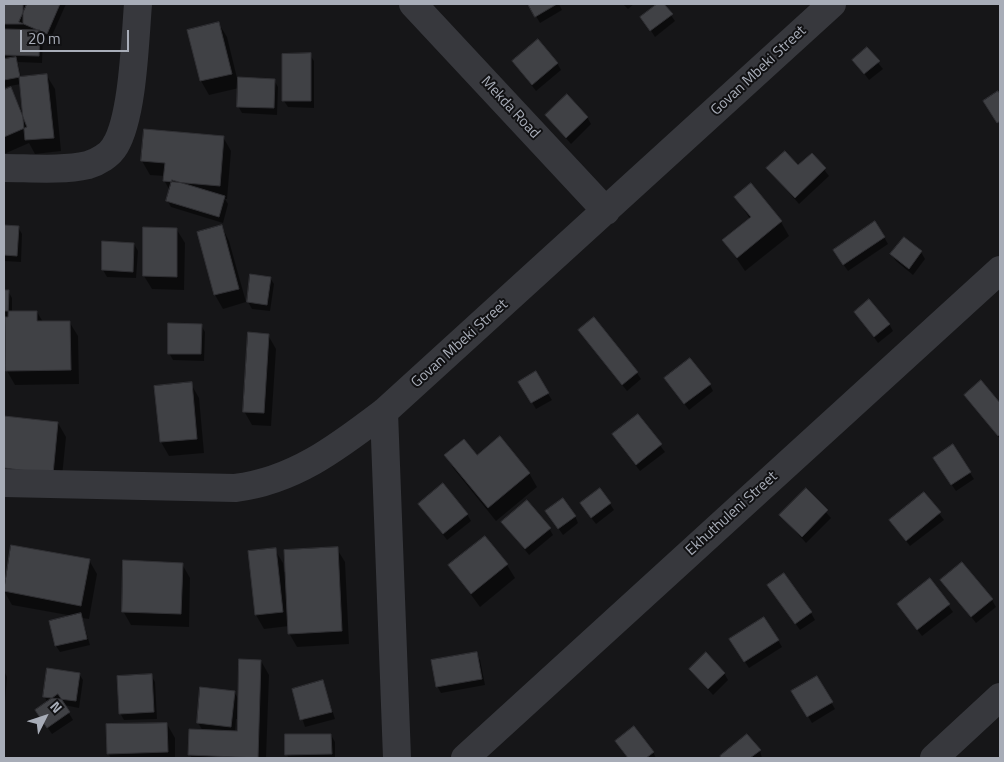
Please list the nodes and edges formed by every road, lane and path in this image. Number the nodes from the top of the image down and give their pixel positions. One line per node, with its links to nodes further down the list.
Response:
1 (138, 4): 4 (street)
2 (414, 4): 5 (street, Mekda Road)
3 (832, 4): 5 (street, Govan Mbeki Street)
4 (4, 168)
5 (606, 211): 7 (street, Govan Mbeki Street)
6 (1000, 270): 11 (street, Ekhuthuleni Street)
7 (384, 412): 8 (street, Govan Mbeki Street); 10 (street)
8 (4, 483)
9 (1000, 697): 12 (street)
10 (397, 758)
11 (465, 758)
12 (934, 758)

